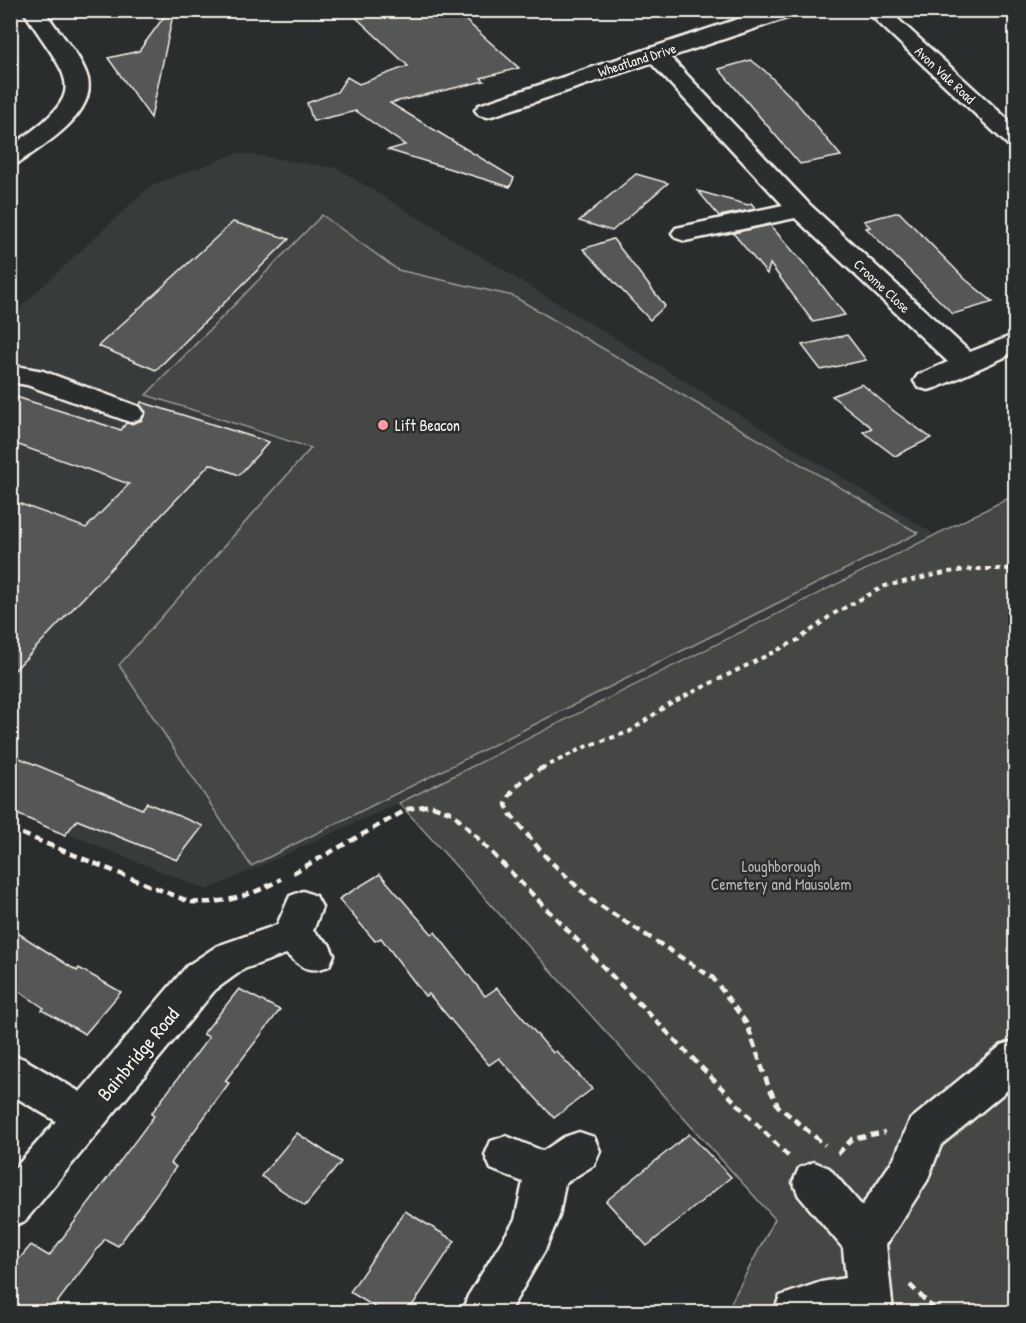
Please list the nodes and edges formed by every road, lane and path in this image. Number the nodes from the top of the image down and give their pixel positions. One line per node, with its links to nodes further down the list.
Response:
1 (788, 10): 5 (street, Wheatland Drive)
2 (875, 10): 7 (street, Avon Vale Road)
3 (39, 12): 4 (street); 8 (street)
4 (10, 20)
5 (654, 54): 6 (street, Wheatland Drive); 9 (street, Croome Close)
6 (486, 110)
7 (1016, 140)
8 (10, 158)
9 (800, 209): 10 (street); 12 (street, Croome Close)
10 (686, 233)
11 (1016, 342): 12 (street)
12 (965, 363): 14 (street)
13 (10, 373): 15 (street)
14 (928, 381)
15 (130, 413)
16 (1016, 569): 24 (path)
17 (10, 829): 24 (path)
18 (303, 932): 21 (street, Bainbridge Road)
19 (1016, 1058): 22 (street)
20 (10, 1072): 21 (street)
21 (85, 1117): 25 (street, Bainbridge Road)
22 (925, 1133): 24 (path); 26 (street)
23 (506, 1155): 28 (street)
24 (826, 1168): 26 (street)
25 (10, 1207)
26 (864, 1240): 27 (street)
27 (870, 1305): 29 (street)
28 (484, 1312)
29 (796, 1312)

